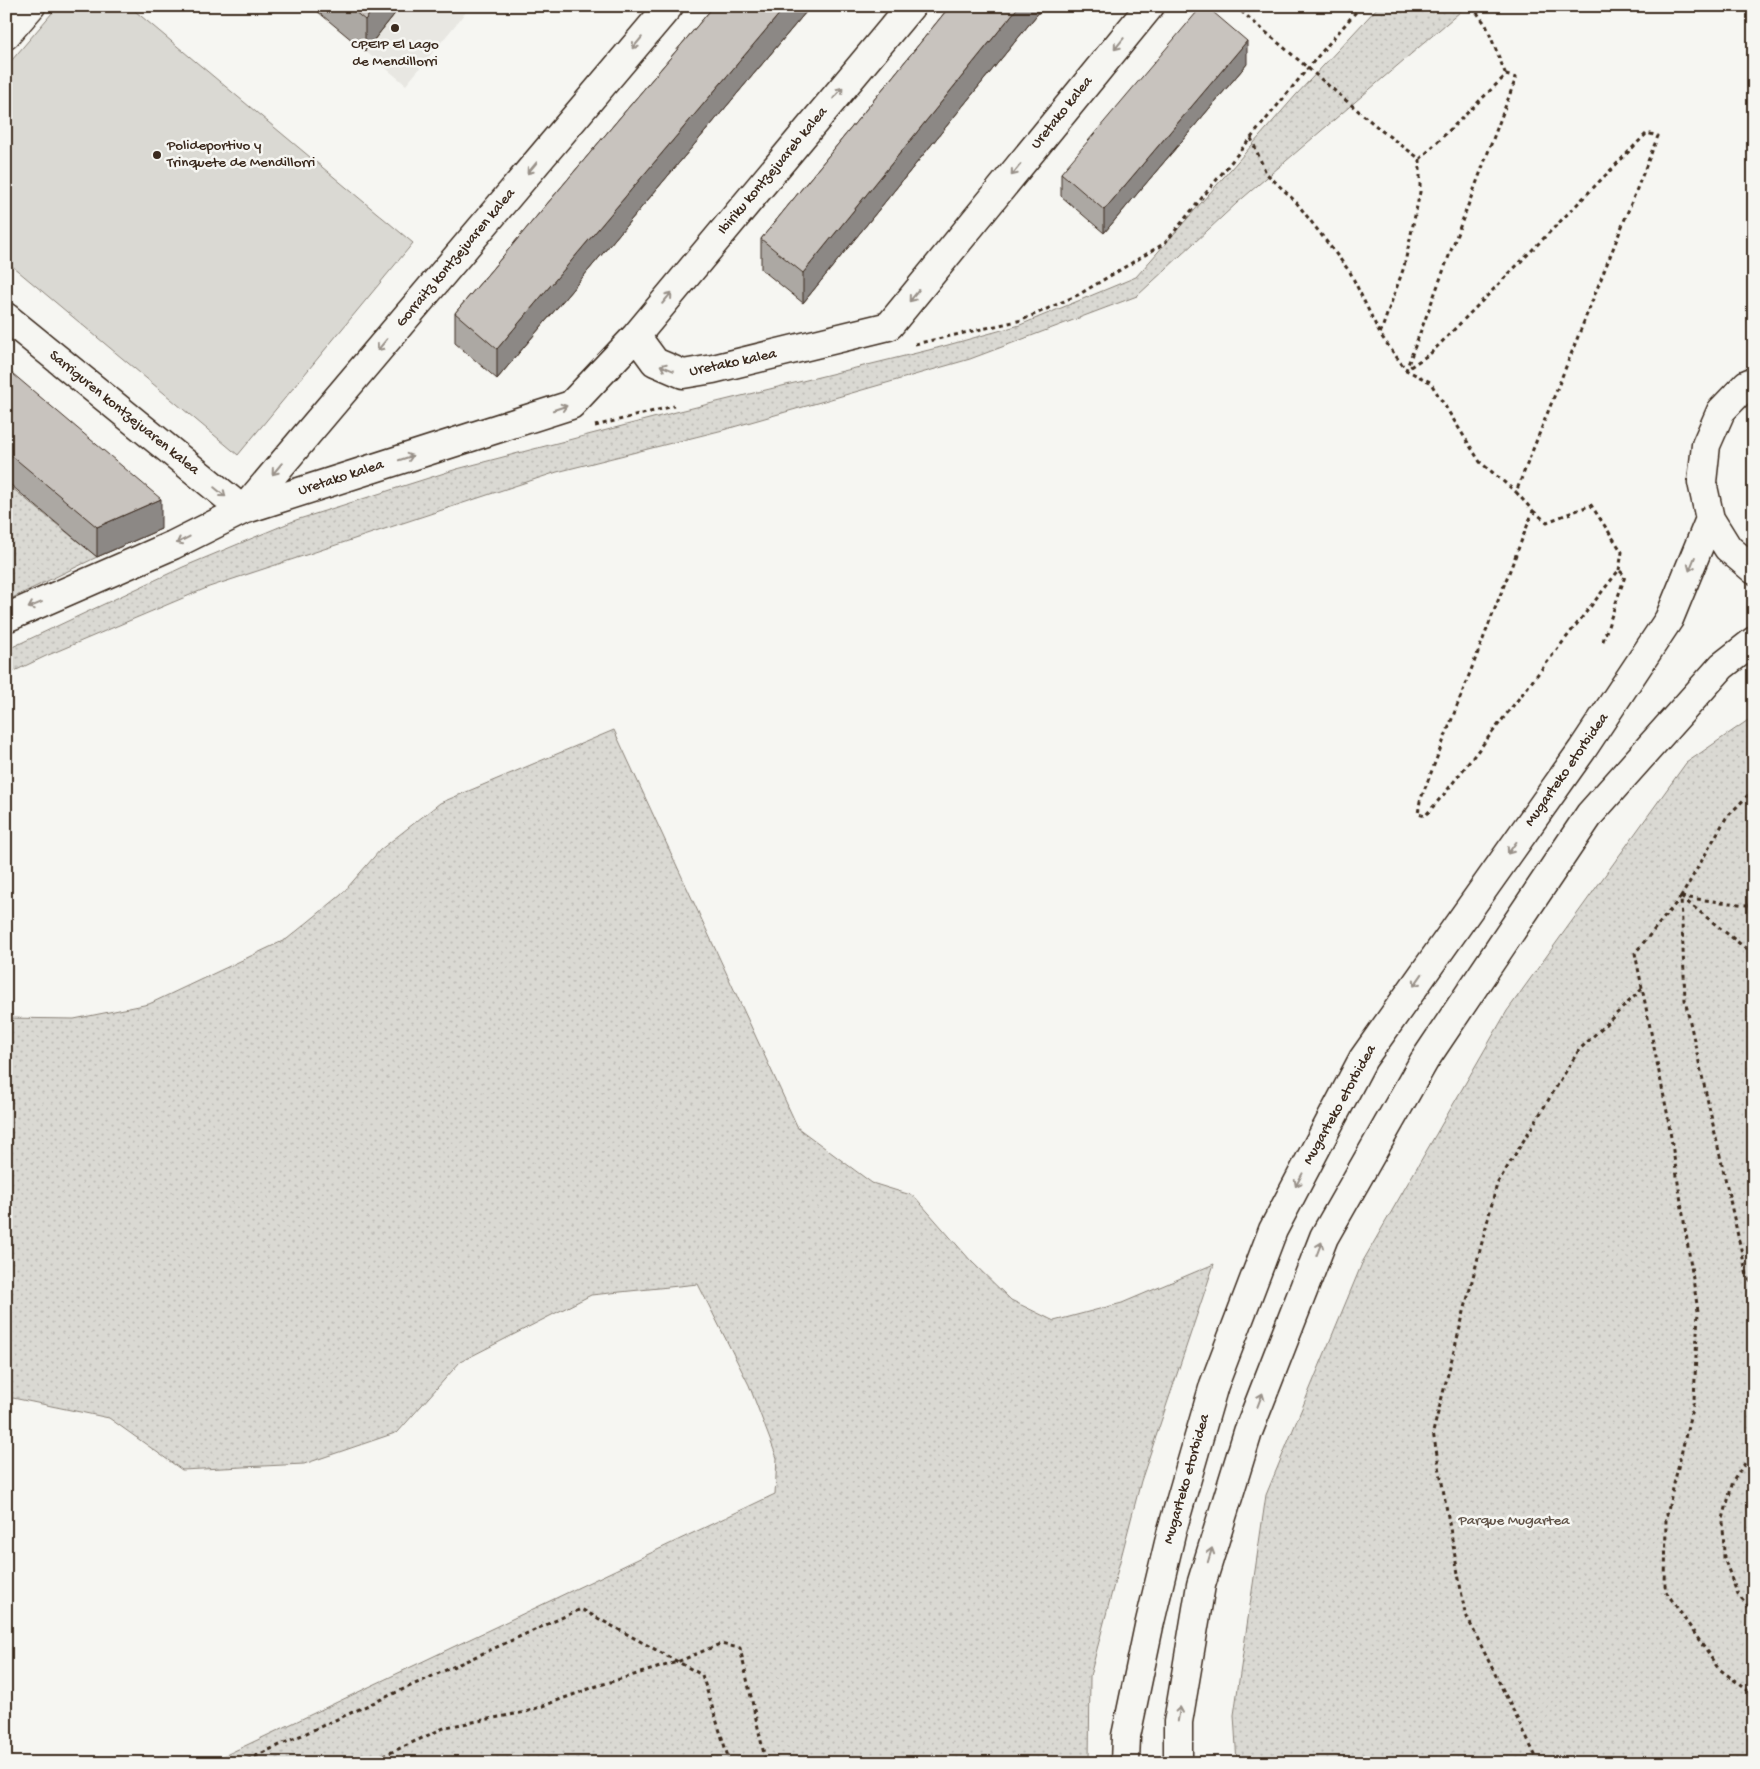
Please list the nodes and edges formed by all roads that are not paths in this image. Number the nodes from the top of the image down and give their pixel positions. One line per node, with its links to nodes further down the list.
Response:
1 (31, 6): 5 (street)
2 (669, 6): 9 (street, Gorraitz kontzejuaren kalea, one-way to 9)
3 (911, 6): 7 (street, Ibiriku kontzejuareb kalea, one-way to 3)
4 (1150, 6): 7 (street, Uretako kalea, one-way to 7)
5 (6, 35)
6 (6, 317): 9 (street, Sarriguren kontzejuaren kalea, one-way to 9)
7 (636, 336): 9 (street, Uretako kalea, one-way to 7)
8 (1754, 381): 10 (street)
9 (243, 510): 12 (street, Uretako kalea, one-way to 12)
10 (1710, 519): 11 (street); 14 (street, Mugarteko etorbidea, one-way to 14)
11 (1754, 570)
12 (6, 618)
13 (1754, 641): 15 (street, one-way to 13)
14 (1125, 1763)
15 (1178, 1763)

